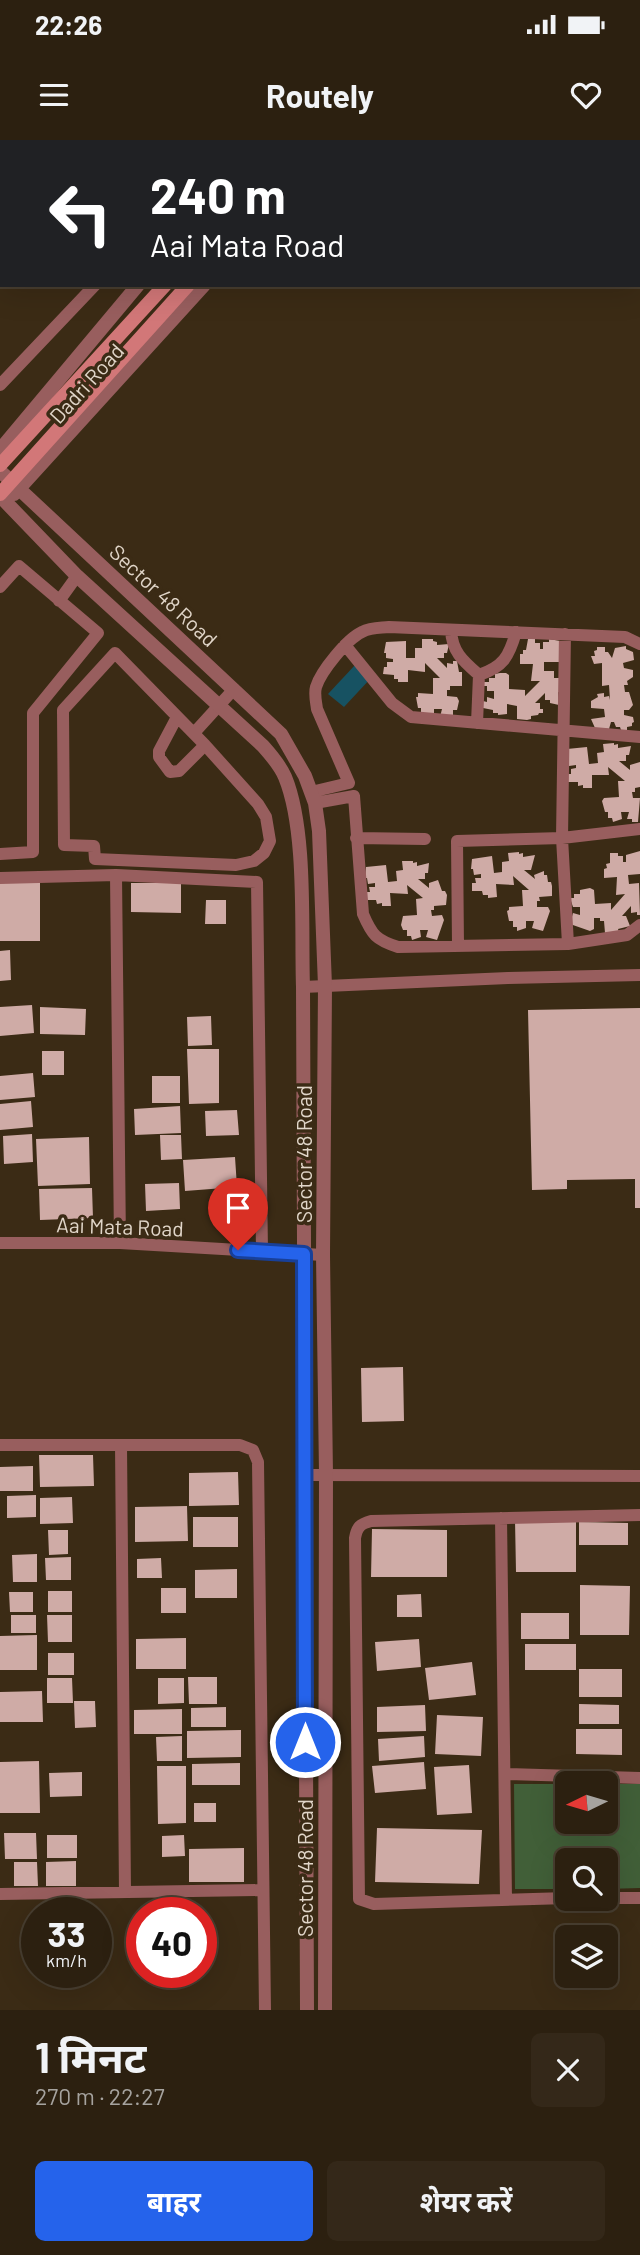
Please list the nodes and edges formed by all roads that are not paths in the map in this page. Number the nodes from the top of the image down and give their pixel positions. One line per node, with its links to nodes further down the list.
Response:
1 (93, 287): 8 (street)
2 (136, 287): 9 (street, Dadri Road)
3 (162, 287): 10 (main road)
4 (172, 287): 7 (main road)
5 (186, 287): 13 (main road, bridge)
6 (202, 287): 7 (street, Dadri Road)
7 (188, 302): 12 (street, Dadri Road)
8 (0, 385)
9 (0, 450)
10 (0, 465)
11 (0, 471): 12 (street, Sector 48 Road)
12 (19, 488): 13 (street, Dadri Road); 23 (street, Sector 48 Road)
13 (1, 501): 14 (street, Sector 48 Road)
14 (77, 576): 16 (street); 24 (street, Sector 48 Road)
15 (0, 587): 16 (street)
16 (59, 601): 36 (street)
17 (451, 630): 18 (street); 21 (street); 22 (street)
18 (516, 632): 19 (street); 22 (street)
19 (565, 634): 20 (street); 27 (street)
20 (640, 644)
21 (345, 645): 26 (street); 31 (street)
22 (479, 676): 26 (street)
23 (234, 689): 24 (street); 31 (street, Sector 48 Road)
24 (219, 706): 28 (street); 44 (street, Sector 48 Road)
25 (177, 717): 28 (street); 30 (street); 30 (street)
26 (477, 723): 27 (street)
27 (564, 730): 29 (street); 34 (street)
28 (194, 733): 30 (street)
29 (640, 737)
30 (205, 745)
31 (313, 797): 33 (street); 43 (street, Sector 48 Road)
32 (640, 829): 34 (street)
33 (356, 838): 35 (street); 41 (street)
34 (562, 838): 40 (street); 41 (street)
35 (425, 839)
36 (0, 853)
37 (116, 875): 38 (street); 46 (street); 47 (street)
38 (0, 878)
39 (640, 925): 40 (street)
40 (568, 944): 41 (street)
41 (458, 946)
42 (640, 975): 43 (street)
43 (326, 986): 44 (street); 49 (street, Sector 48 Road)
44 (303, 988): 48 (street, Sector 48 Road)
45 (0, 1243): 46 (street, Aai Mata Road)
46 (120, 1243): 47 (street, Aai Mata Road)
47 (262, 1252): 48 (street, Aai Mata Road)
48 (304, 1254): 49 (street, Aai Mata Road); 53 (street, Sector 48 Road)
49 (323, 1255): 52 (street, Sector 48 Road)
50 (0, 1445): 51 (street)
51 (121, 1445): 59 (street); 60 (street)
52 (326, 1474): 53 (street); 54 (street); 68 (street, Sector 48 Road)
53 (304, 1475): 67 (street, Sector 48 Road)
54 (640, 1476)
55 (640, 1515): 56 (street)
56 (501, 1518): 57 (street); 65 (street)
57 (505, 1774): 58 (street); 65 (street)
58 (640, 1778)
59 (263, 1890): 60 (street); 66 (street)
60 (125, 1892): 61 (street)
61 (0, 1894)
62 (555, 1898): 65 (street)
63 (618, 1898): 64 (street)
64 (640, 1898)
65 (506, 1899)
66 (265, 2010)
67 (307, 2010)
68 (325, 2010)

